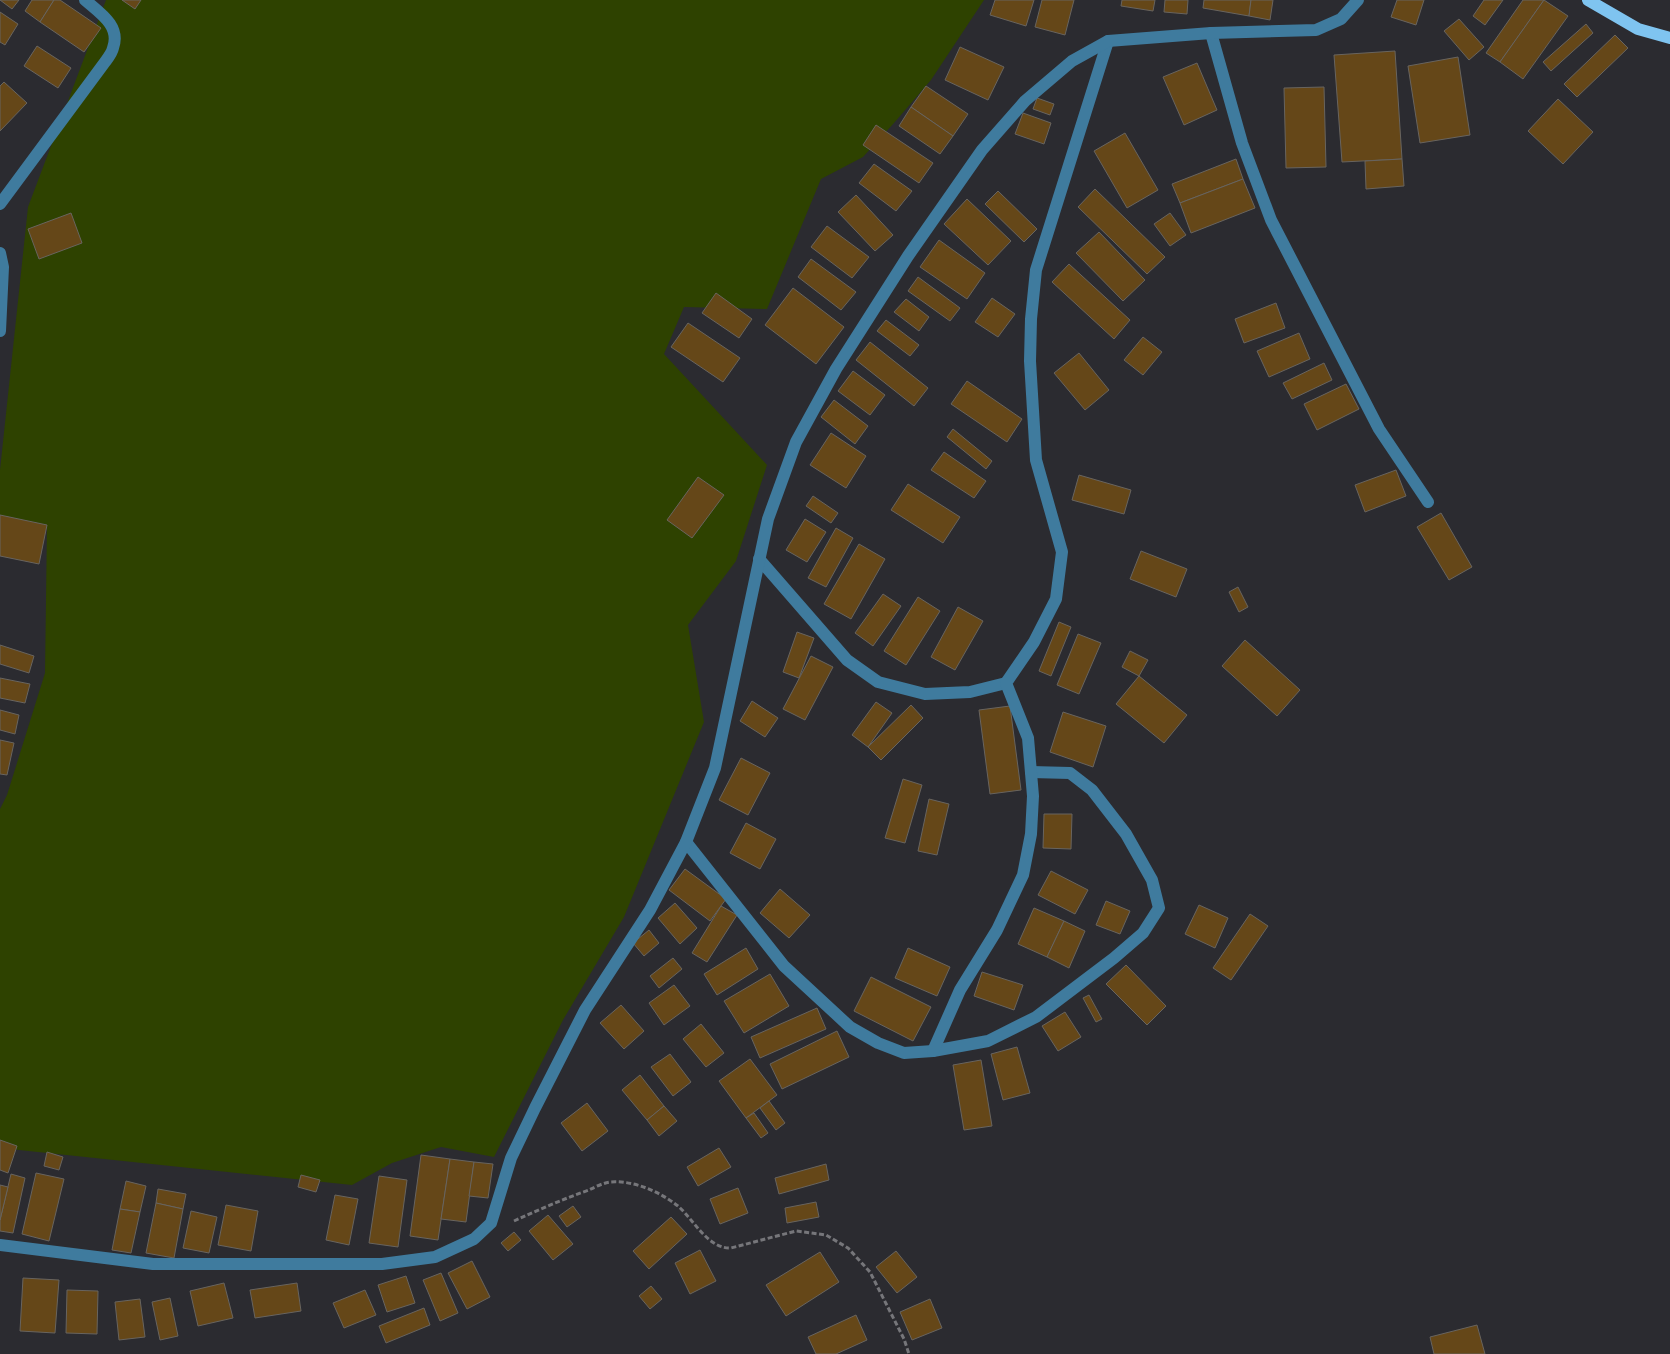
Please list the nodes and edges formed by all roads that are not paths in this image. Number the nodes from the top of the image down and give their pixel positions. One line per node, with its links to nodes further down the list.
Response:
1 (85, 0): 7 (street)
2 (1358, 0): 4 (street)
3 (1588, 0): 5 (main road)
4 (1211, 33): 6 (street); 10 (street)
5 (1670, 38)
6 (1108, 42): 11 (street); 12 (street)
7 (0, 204)
8 (0, 253): 9 (street)
9 (0, 331)
10 (1428, 502)
11 (759, 560): 12 (street); 14 (street)
12 (1006, 683): 13 (street)
13 (1031, 772): 15 (street); 15 (street)
14 (686, 842): 15 (street); 16 (street)
15 (933, 1051)
16 (0, 1245)

